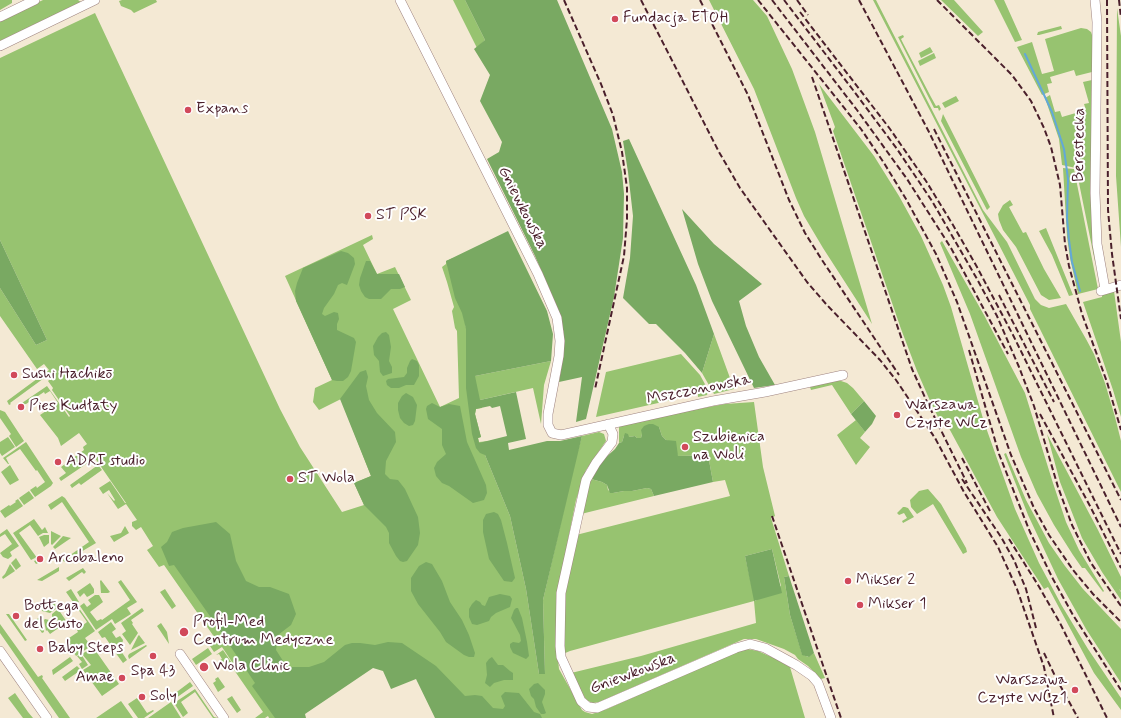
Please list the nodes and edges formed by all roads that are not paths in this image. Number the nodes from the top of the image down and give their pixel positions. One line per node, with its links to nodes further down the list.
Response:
1 (35, 0): 5 (street)
2 (95, 0): 6 (street)
3 (400, 0): 10 (street, Gniewkowska)
4 (1095, 0): 7 (street, Berestecka)
5 (0, 17)
6 (0, 46)
7 (1121, 285)
8 (843, 375): 9 (street, Mszczonowska)
9 (608, 424): 10 (street, Mszczonowska); 15 (street, Gniewkowska)
10 (561, 435)
11 (0, 651): 13 (street)
12 (180, 654): 14 (street)
13 (46, 718)
14 (224, 718)
15 (831, 718)

